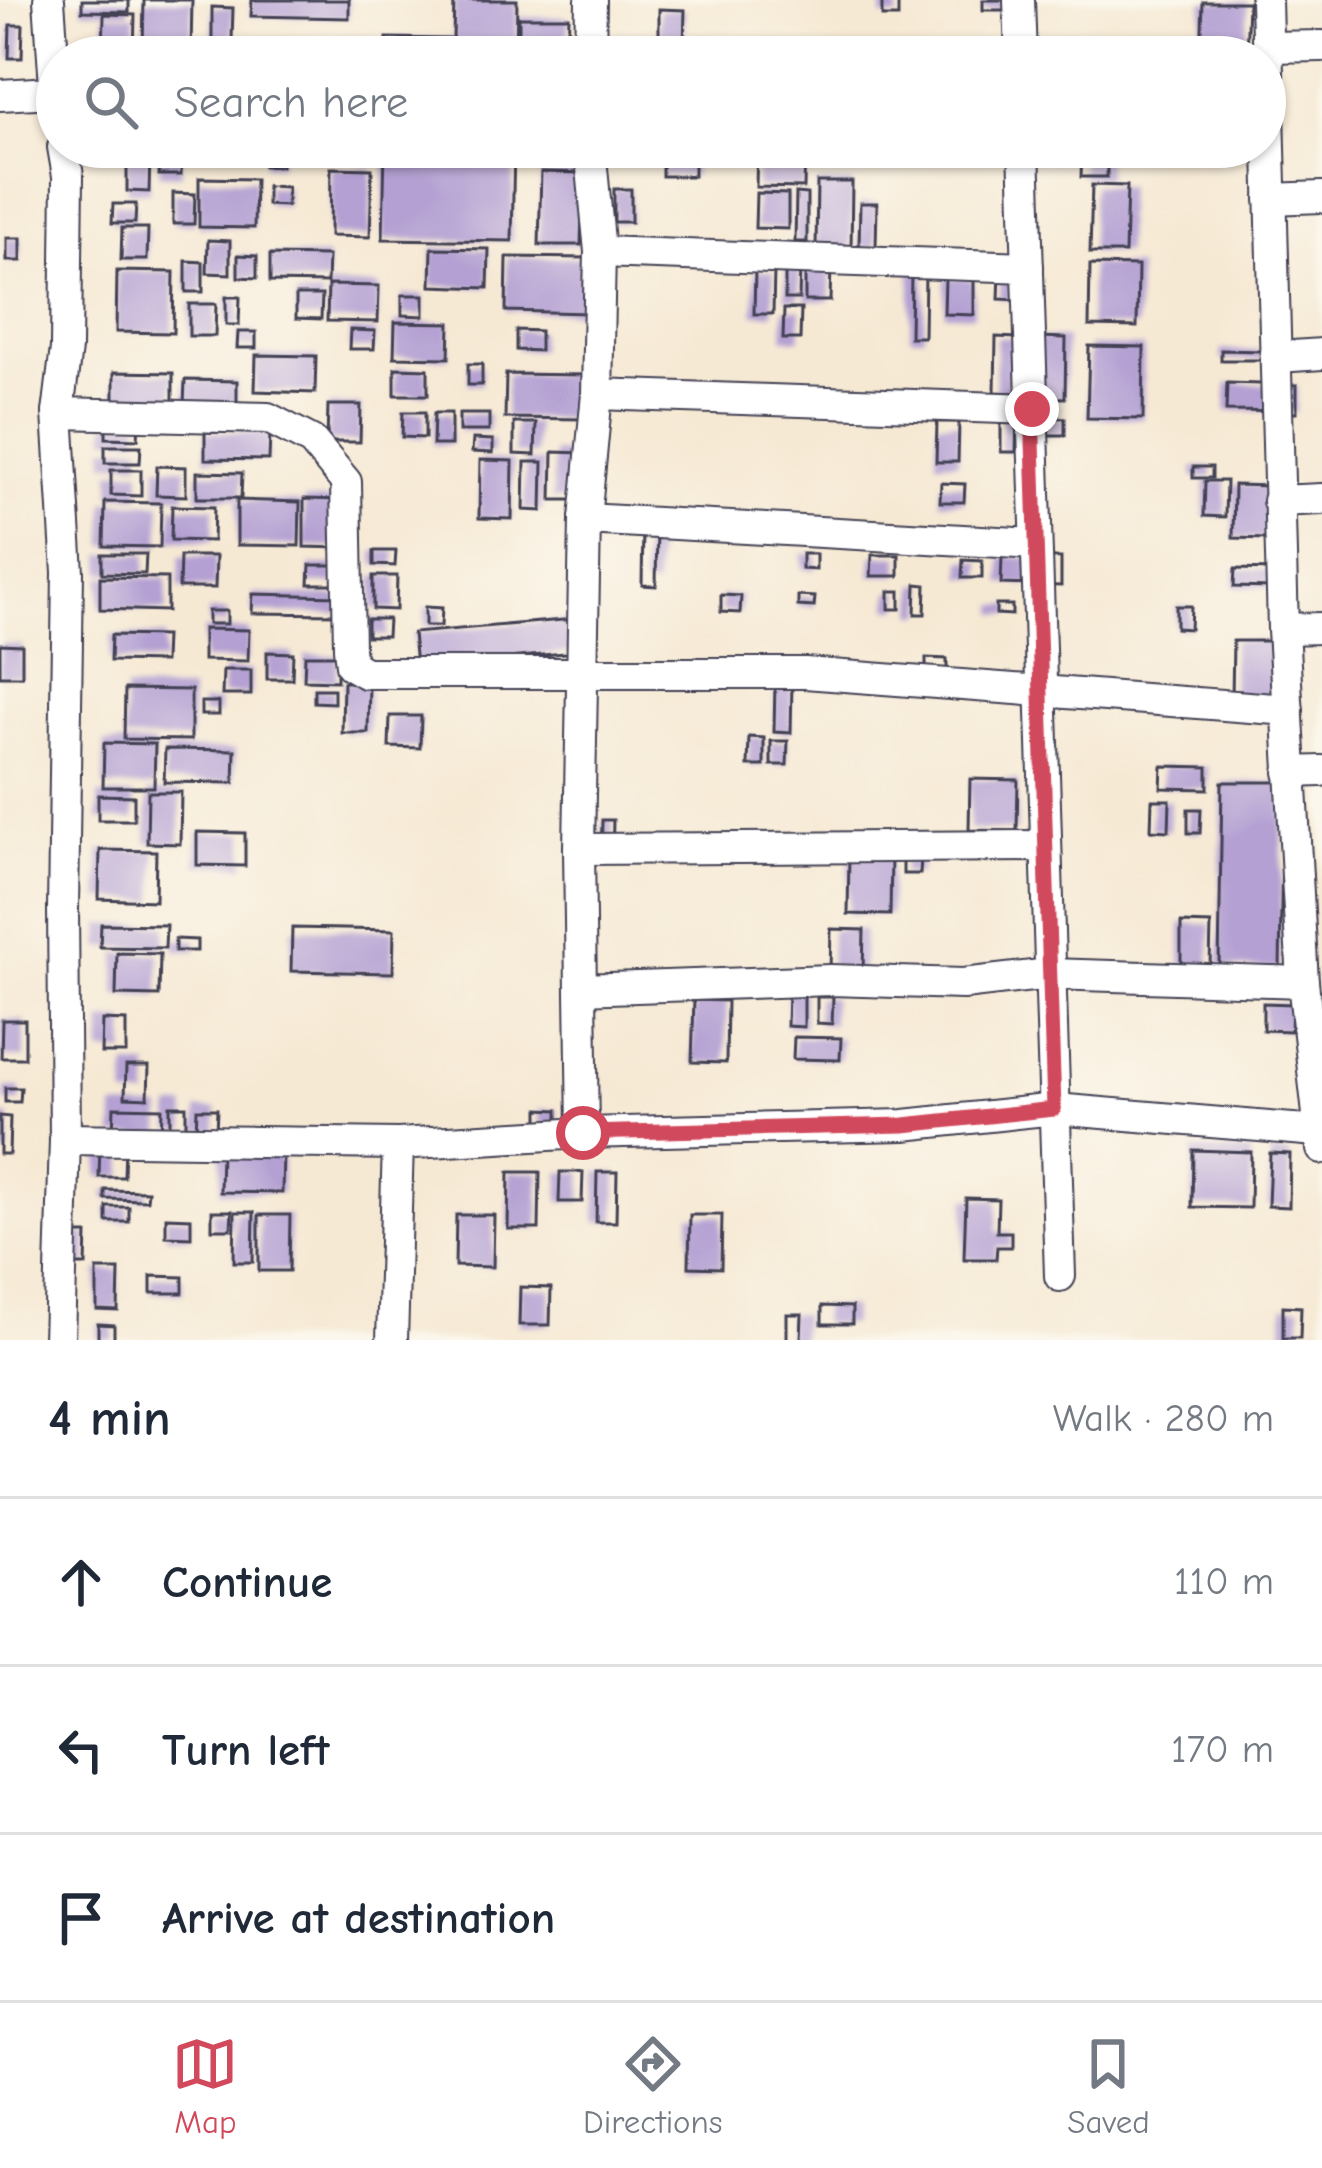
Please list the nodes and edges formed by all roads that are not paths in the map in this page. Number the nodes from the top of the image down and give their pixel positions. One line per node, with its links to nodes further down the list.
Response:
1 (49, 0): 5 (street)
2 (591, 0): 6 (street)
3 (1019, 0): 7 (street)
4 (1266, 0): 8 (street)
5 (51, 36)
6 (590, 36)
7 (1020, 36)
8 (1267, 36)
9 (1322, 46): 10 (street)
10 (1286, 47)
11 (0, 95): 12 (street)
12 (36, 100)
13 (67, 168): 25 (street)
14 (592, 168): 19 (street)
15 (1025, 168): 20 (street)
16 (1270, 168): 18 (street)
17 (1322, 197): 18 (street)
18 (1271, 199): 22 (street)
19 (600, 252): 20 (street); 23 (street)
20 (1028, 267): 24 (street)
21 (1322, 355): 22 (street)
22 (1278, 357): 27 (street)
23 (597, 394): 24 (street); 28 (street)
24 (1032, 409): 29 (street)
25 (58, 413): 32 (street); 44 (street)
26 (1322, 499): 27 (street)
27 (1278, 501): 31 (street)
28 (585, 519): 29 (street); 32 (street)
29 (1036, 544): 33 (street)
30 (1322, 628): 31 (street)
31 (1282, 629): 34 (street)
32 (585, 672): 33 (street); 38 (street)
33 (1040, 693): 34 (street); 37 (street)
34 (1288, 710): 36 (street)
35 (1322, 771): 36 (street)
36 (1290, 772): 40 (street)
37 (1046, 846): 38 (street); 39 (street)
38 (579, 849): 41 (street)
39 (1050, 974): 40 (street); 41 (street); 42 (street)
40 (1303, 982): 45 (street)
41 (581, 989): 43 (street)
42 (1054, 1109): 43 (street); 45 (street); 47 (street)
43 (583, 1133): 46 (street)
44 (65, 1139): 46 (street); 48 (street)
45 (1320, 1140)
46 (398, 1144): 49 (street)
47 (1060, 1276)
48 (59, 1340)
49 (392, 1340)

